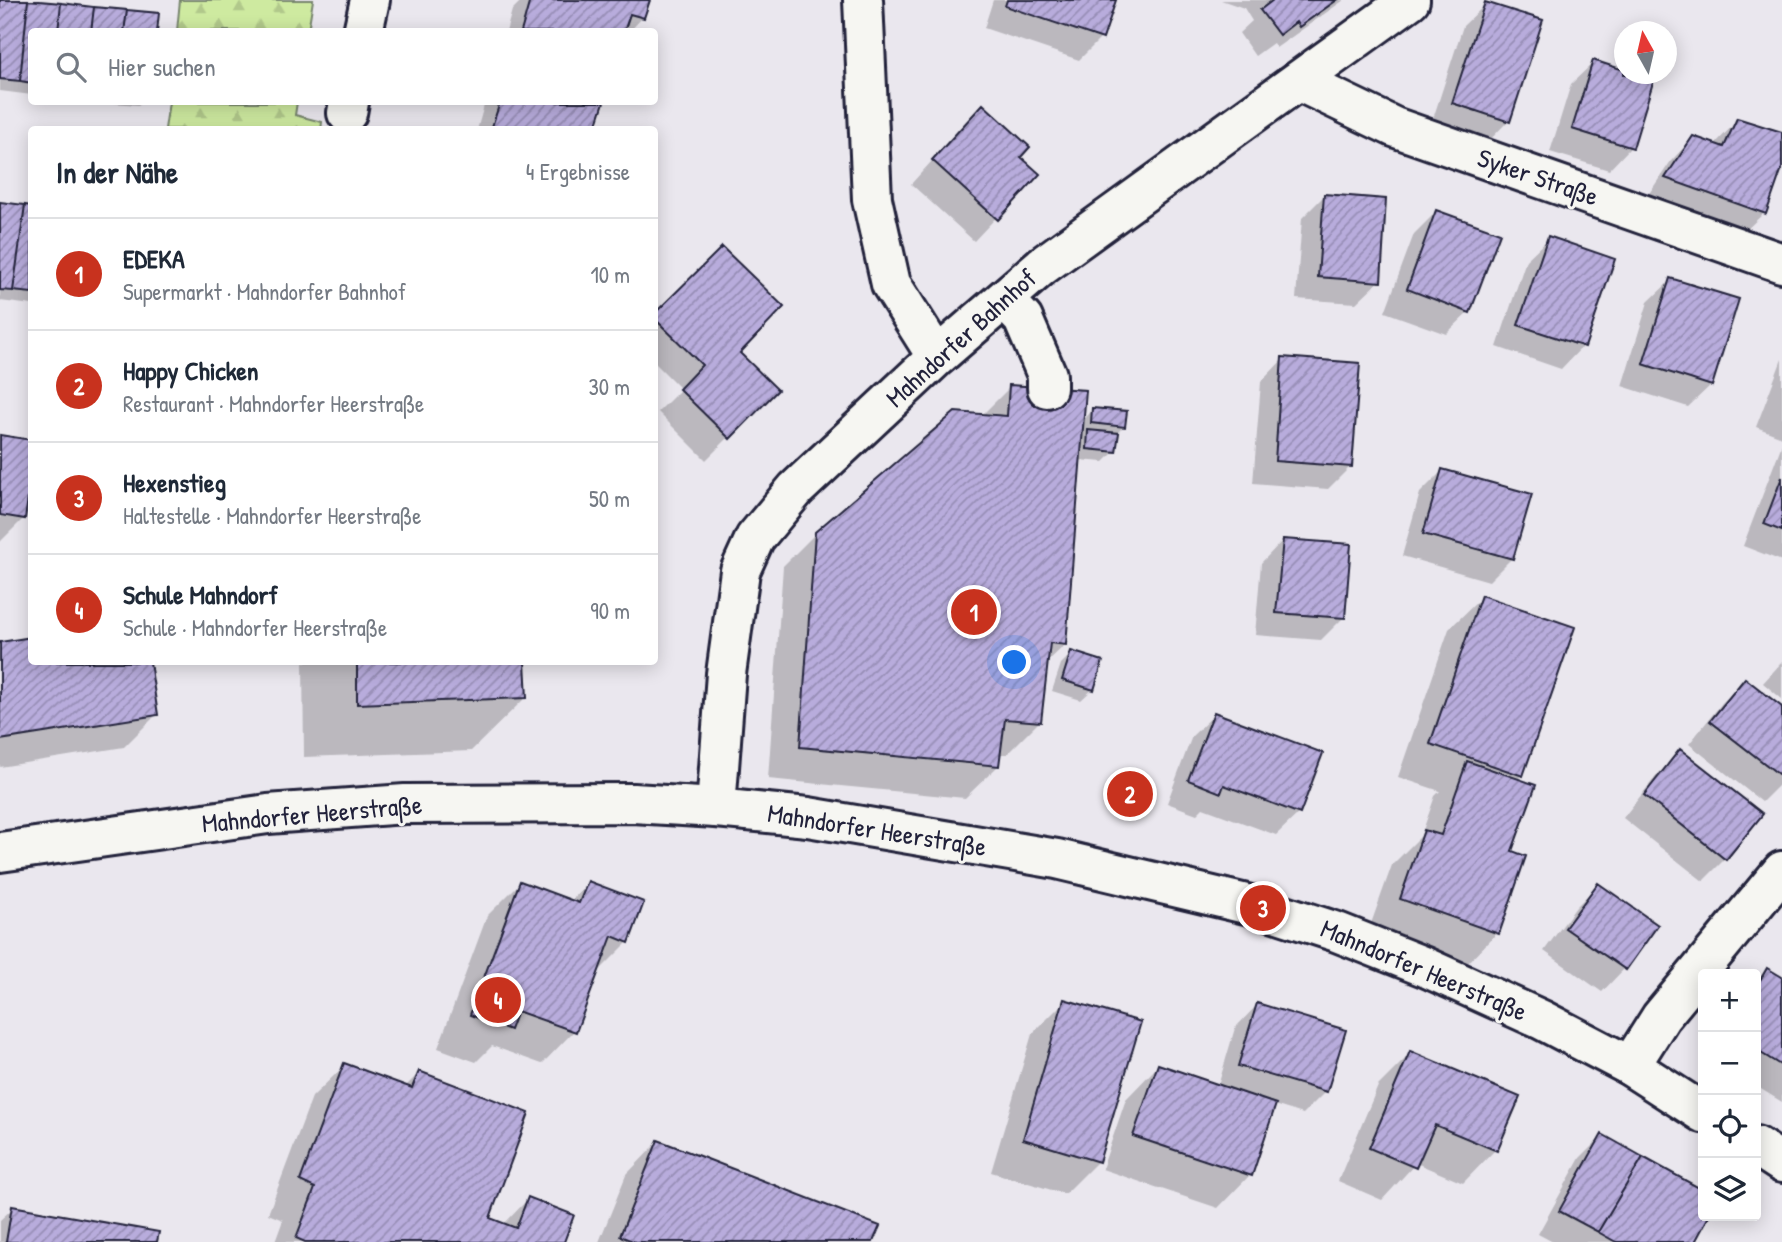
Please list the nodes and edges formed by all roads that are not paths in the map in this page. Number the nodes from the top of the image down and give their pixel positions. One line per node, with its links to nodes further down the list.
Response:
1 (370, 0): 4 (main road)
2 (863, 0): 8 (main road)
3 (1410, 0): 5 (main road, Mahndorfer Bahnhof)
4 (364, 28)
5 (1298, 81): 6 (main road, Syker Straße); 7 (main road, Mahndorfer Bahnhof)
6 (1782, 263)
7 (1004, 299): 8 (main road, Mahndorfer Bahnhof); 9 (main road)
8 (937, 357): 10 (main road, Mahndorfer Bahnhof)
9 (1047, 388)
10 (716, 808): 11 (main road, Mahndorfer Heerstraße); 13 (main road, Mahndorfer Heerstraße)
11 (0, 852)
12 (1782, 871): 13 (main road)
13 (1630, 1066): 14 (main road, Mahndorfer Heerstraße)
14 (1698, 1109)
15 (1761, 1149): 16 (main road)
16 (1782, 1163)

